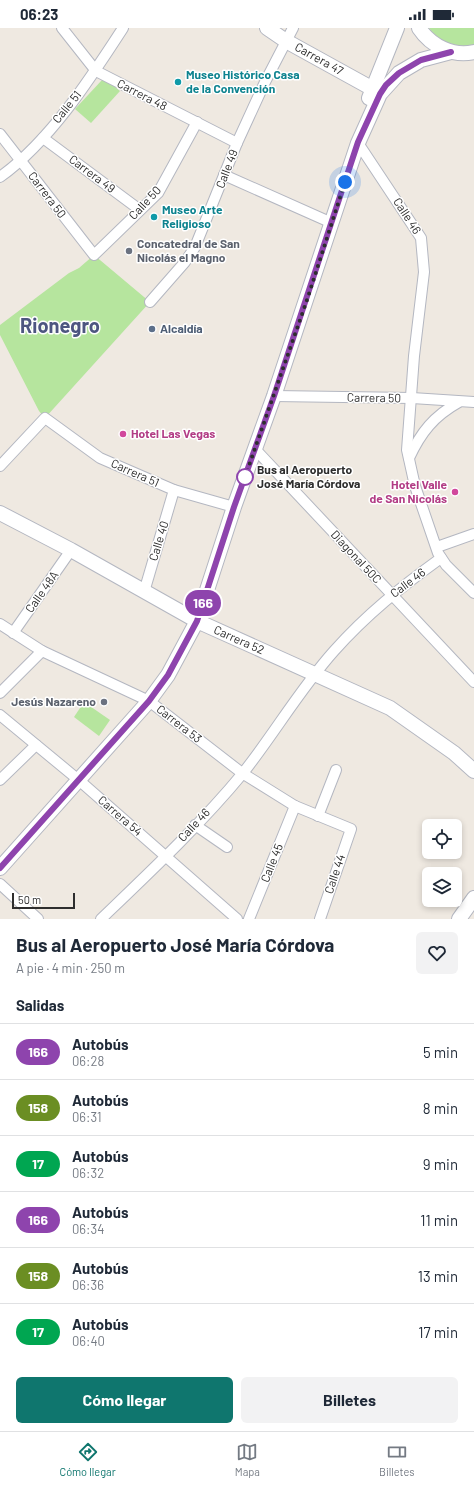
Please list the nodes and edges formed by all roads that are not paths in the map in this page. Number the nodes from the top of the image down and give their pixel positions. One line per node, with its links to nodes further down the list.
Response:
1 (62, 28): 10 (street, Carrera 48)
2 (123, 28): 10 (street, Calle 51)
3 (267, 28): 7 (main road, Carrera 47)
4 (293, 28): 7 (street, Calle 49)
5 (397, 28): 12 (main road)
6 (419, 28): 8 (main road)
7 (286, 41): 12 (main road, Carrera 47); 17 (street, Calle 49)
8 (451, 52): 9 (main road); 11 (main road)
9 (474, 52)
10 (96, 71): 13 (street, Carrera 48); 15 (street, Calle 51)
11 (386, 85): 12 (main road); 16 (main road)
12 (373, 89): 16 (main road)
13 (197, 122): 17 (street, Carrera 48); 23 (street, Calle 50)
14 (0, 134): 18 (street, Carrera 50)
15 (43, 138): 18 (street, Calle 51); 23 (street, Carrera 49)
16 (358, 142): 19 (main road); 20 (street, Calle 46)
17 (237, 143): 21 (street, Calle 49)
18 (21, 161): 22 (street, Calle 51); 25 (street, Carrera 50)
19 (351, 163): 20 (street); 24 (main road)
20 (373, 166): 28 (street, Calle 46)
21 (224, 176): 24 (street); 26 (street, Calle 49)
22 (0, 177)
23 (140, 210): 25 (street, Calle 50)
24 (332, 223): 27 (main road)
25 (94, 255)
26 (150, 302)
27 (274, 396): 28 (street, Carrera 50); 31 (main road)
28 (412, 398): 29 (street, Carrera 50); 32 (street, Calle 46)
29 (460, 402): 30 (street, Carrera 50); 32 (street)
30 (474, 402)
31 (255, 449): 35 (main road); 43 (street, Diagonal 50C)
32 (408, 460): 38 (street, Calle 46)
33 (0, 466): 34 (street, Carrera 51)
34 (174, 490): 35 (street, Carrera 51); 41 (street, Calle 40)
35 (234, 507): 44 (main road)
36 (0, 513): 39 (main road, Carrera 52)
37 (474, 534): 38 (street)
38 (437, 547): 40 (street, Calle 46)
39 (71, 550): 41 (main road, Carrera 52); 46 (street, Calle 48A)
40 (441, 558): 42 (street); 43 (street, Calle 46)
41 (144, 592): 44 (main road, Carrera 52)
42 (474, 593)
43 (392, 594): 48 (street, Calle 46); 49 (street, Diagonal 50C)
44 (197, 621): 48 (main road, Carrera 52); 51 (main road)
45 (1, 624): 46 (street, Carrera 53)
46 (13, 634): 47 (street, Carrera 53)
47 (42, 651): 50 (street); 51 (street, Carrera 53)
48 (316, 674): 55 (main road, Carrera 52); 56 (street, Calle 46)
49 (474, 682)
50 (0, 693)
51 (149, 701): 56 (street, Carrera 53); 58 (main road)
52 (0, 715): 53 (street, Carrera 54)
53 (36, 745): 57 (street); 58 (street, Carrera 54)
54 (336, 770): 60 (street)
55 (474, 771)
56 (242, 773): 59 (street, Carrera 53); 61 (street, Calle 46)
57 (0, 780)
58 (79, 780): 64 (street, Carrera 54); 65 (main road)
59 (295, 806): 60 (street, Carrera 53); 71 (street, Calle 45)
60 (318, 816): 62 (street, Carrera 53)
61 (195, 825): 63 (street); 64 (street, Calle 46)
62 (351, 829): 72 (street, Calle 44)
63 (227, 847)
64 (166, 856): 69 (street, Calle 46); 70 (street, Carrera 54)
65 (0, 868)
66 (0, 884): 68 (street)
67 (474, 898): 73 (main road)
68 (38, 919)
69 (101, 919)
70 (237, 919)
71 (249, 919)
72 (320, 919)
73 (459, 919)

